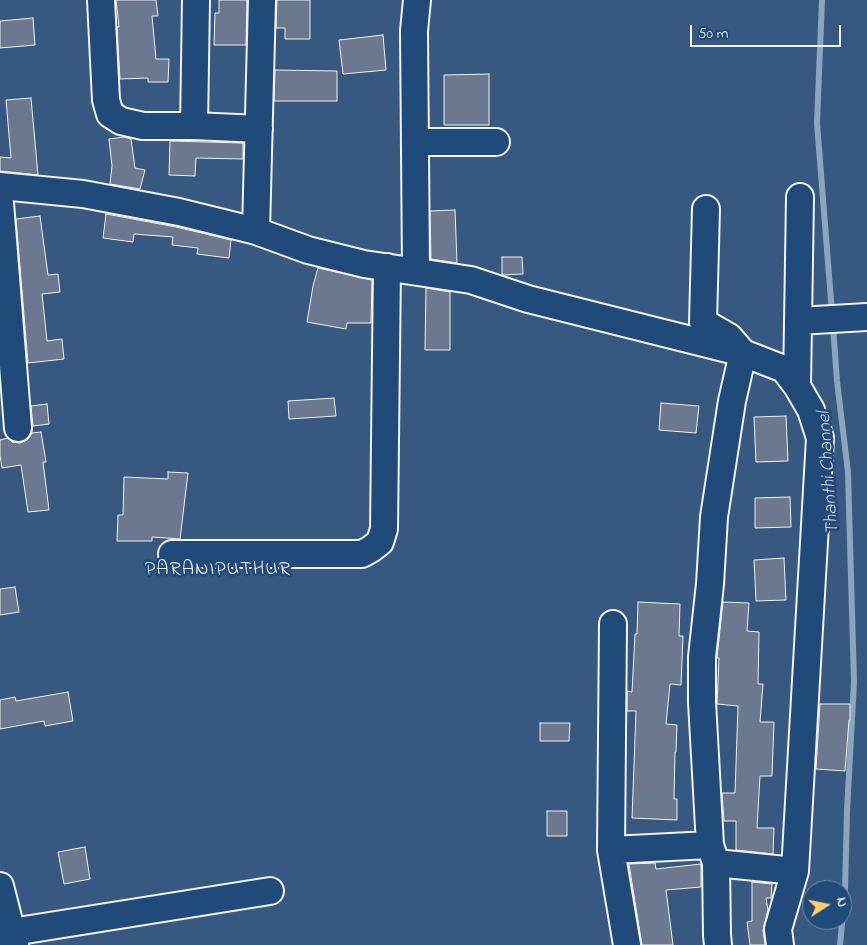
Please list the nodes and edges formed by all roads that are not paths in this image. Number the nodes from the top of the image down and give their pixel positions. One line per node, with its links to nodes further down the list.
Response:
1 (101, 0): 5 (street)
2 (196, 0): 5 (street)
3 (262, 0): 6 (street)
4 (417, 0): 7 (street)
5 (194, 126): 6 (street)
6 (259, 129): 13 (street)
7 (415, 142): 8 (street); 15 (street)
8 (496, 142)
9 (0, 186): 13 (street)
10 (800, 196): 16 (street)
11 (0, 203): 19 (street)
12 (706, 209): 17 (street)
13 (256, 231): 14 (street)
14 (387, 267): 15 (street); 20 (street)
15 (416, 271): 17 (street)
16 (832, 319): 18 (street)
17 (743, 352): 18 (street); 23 (street)
18 (797, 386): 24 (street)
19 (18, 428)
20 (172, 554)
21 (613, 624): 22 (street)
22 (611, 850): 23 (street); 28 (street)
23 (713, 854): 24 (street); 29 (street)
24 (795, 870): 30 (street)
25 (0, 886): 27 (street)
26 (270, 891): 27 (street)
27 (9, 937)
28 (627, 945)
29 (718, 945)
30 (780, 945)

